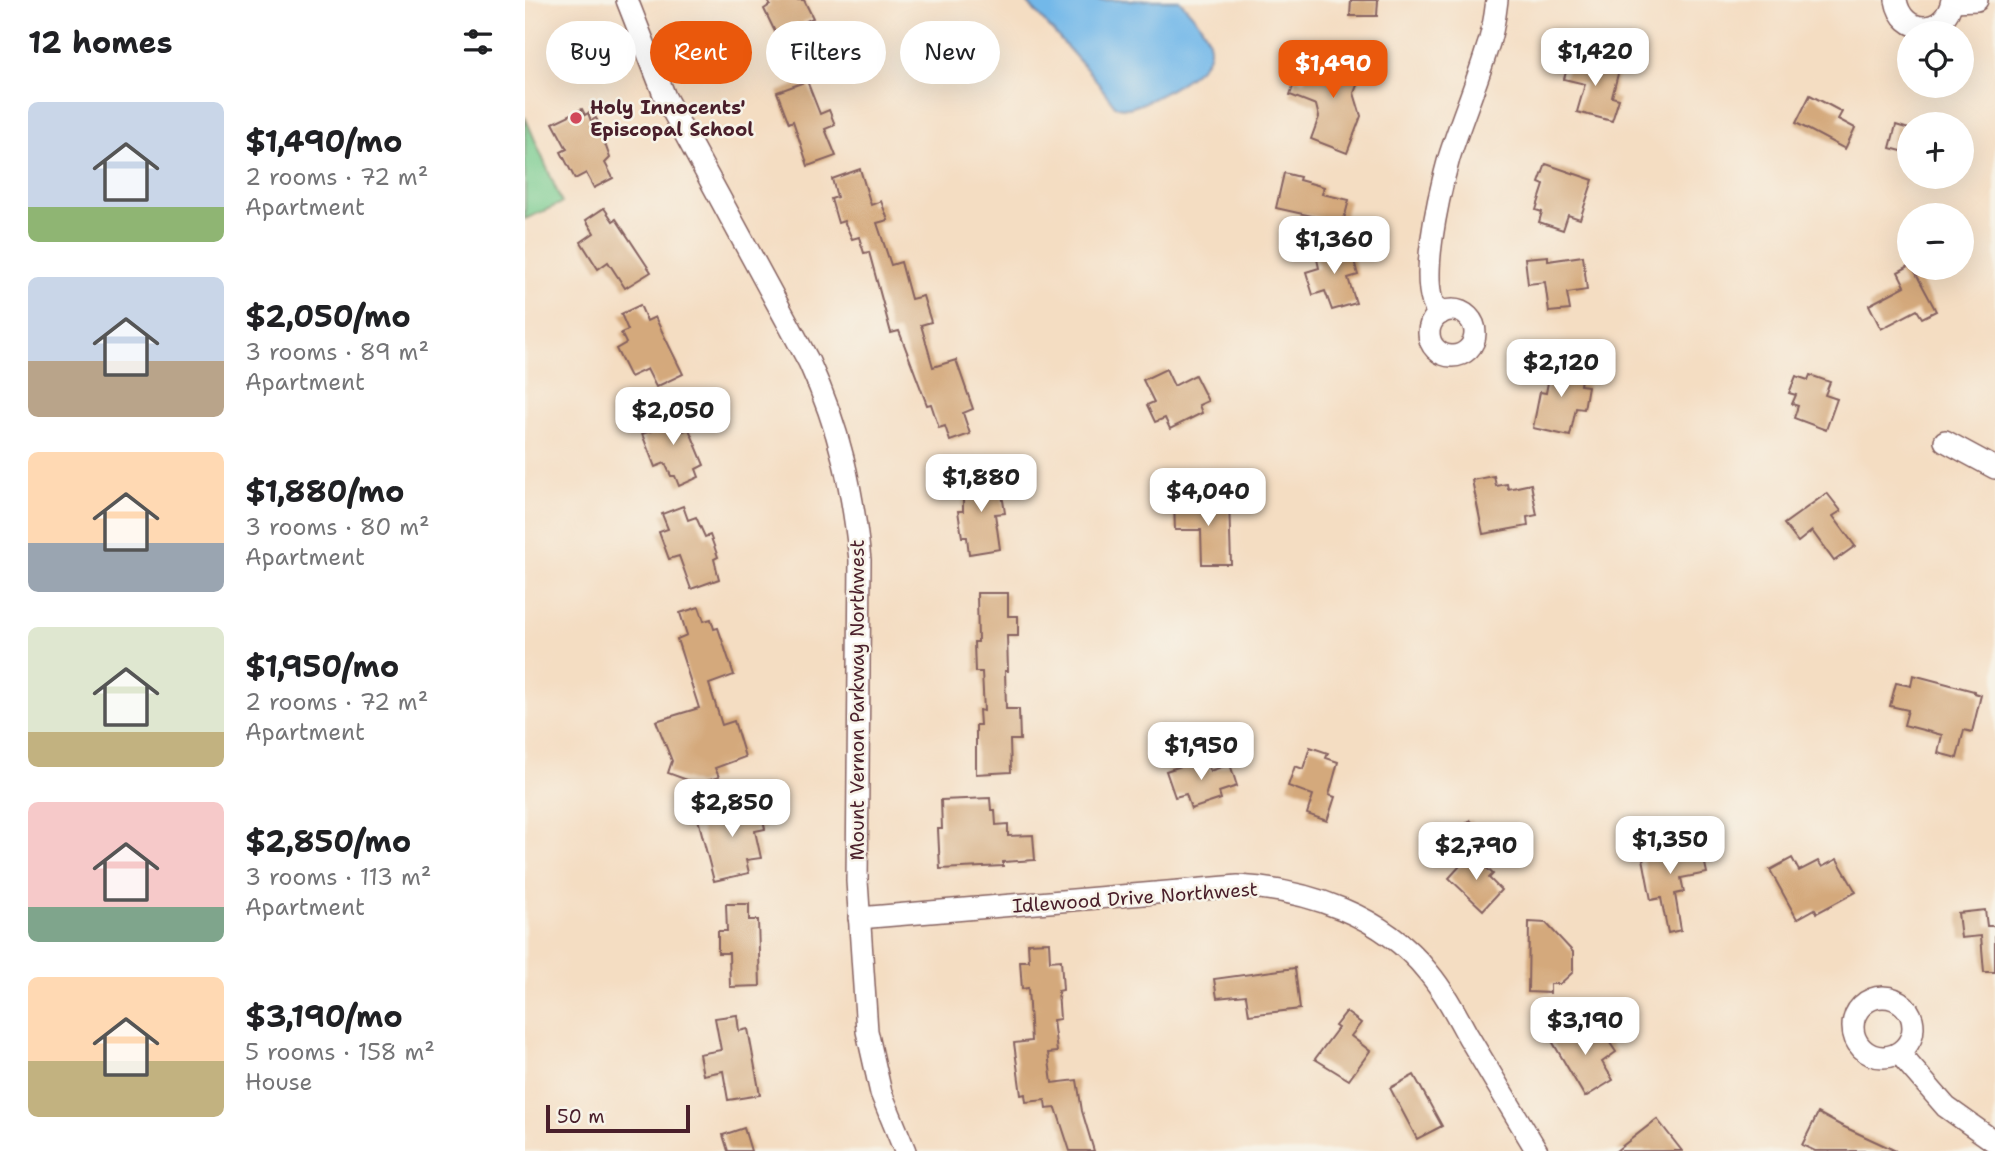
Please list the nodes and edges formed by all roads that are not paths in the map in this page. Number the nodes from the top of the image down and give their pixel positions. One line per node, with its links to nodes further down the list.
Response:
1 (627, 0): 9 (street, Mount Vernon Parkway Northwest)
2 (1497, 0): 6 (street)
3 (1896, 0): 5 (street)
4 (1977, 0): 5 (street)
5 (1952, 1)
6 (1440, 314)
7 (1945, 441): 8 (street)
8 (1995, 468)
9 (859, 918): 12 (street, Mount Vernon Parkway Northwest); 13 (street, Idlewood Drive Northwest)
10 (1899, 1053): 11 (street)
11 (1995, 1142)
12 (905, 1151)
13 (1537, 1151)

